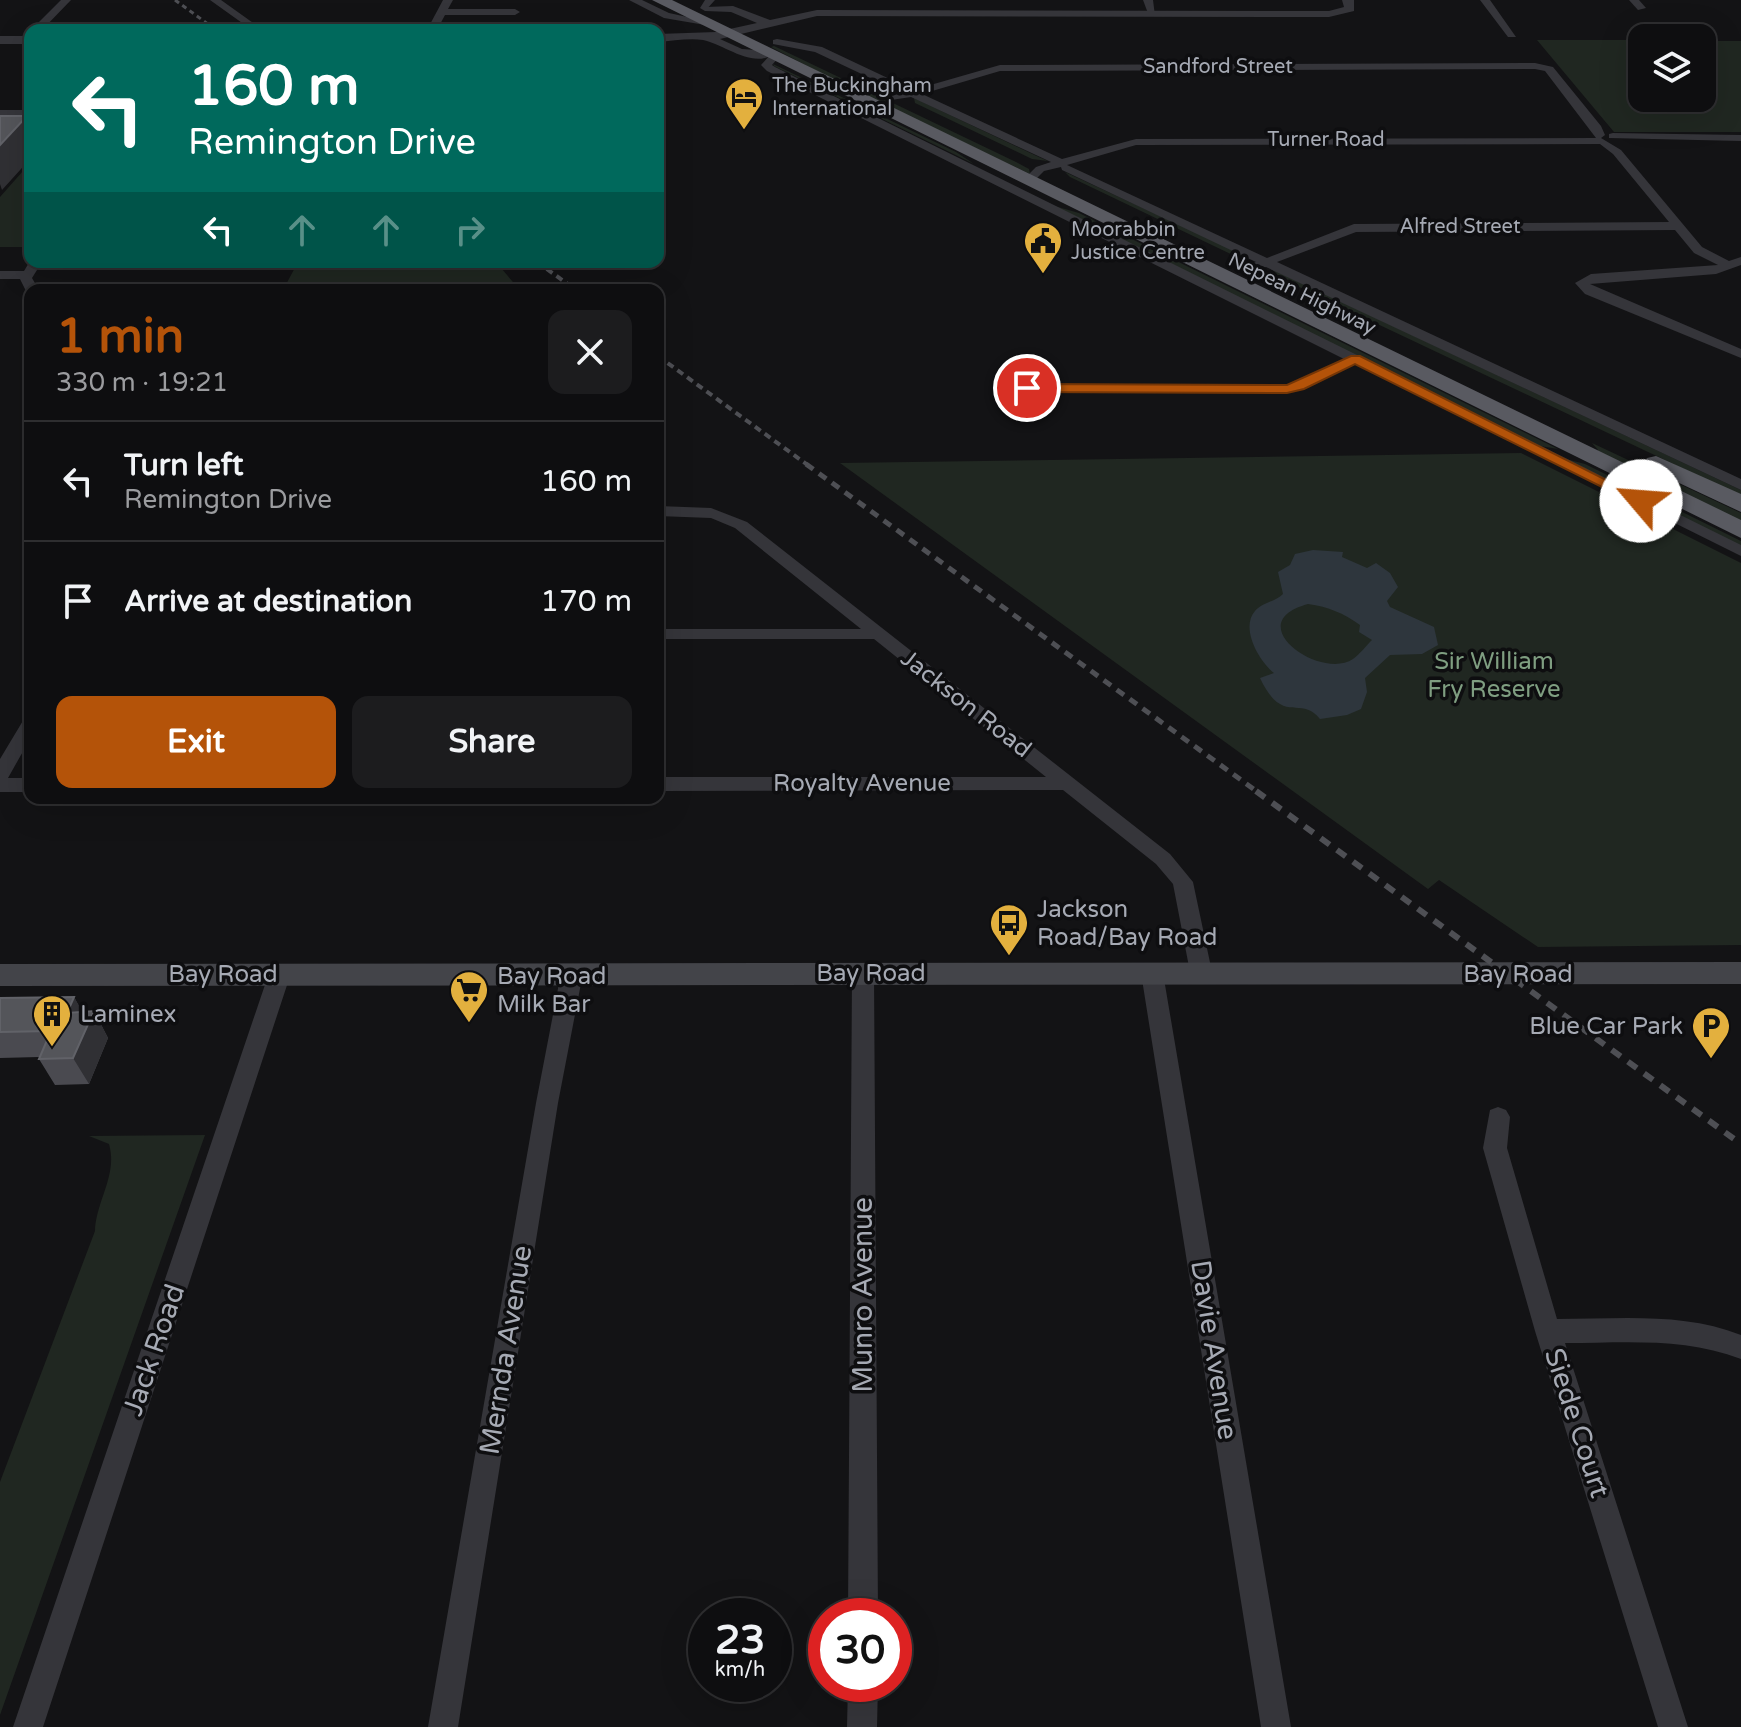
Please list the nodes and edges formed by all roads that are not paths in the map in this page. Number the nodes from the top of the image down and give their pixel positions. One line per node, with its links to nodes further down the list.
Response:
1 (66, 0): 14 (street)
2 (215, 0): 15 (street)
3 (448, 0): 10 (street)
4 (634, 0): 13 (street)
5 (660, 0): 13 (highway, Nepean Highway)
6 (690, 0): 13 (highway, Nepean Highway)
7 (1148, 0): 12 (street)
8 (1348, 0): 12 (street)
9 (1485, 0): 19 (street)
10 (442, 12): 11 (street); 16 (street)
11 (515, 12)
12 (1152, 14): 23 (street)
13 (705, 20): 17 (highway, Nepean Highway); 18 (highway, Nepean Highway); 20 (street); 23 (street); 23 (street)
14 (42, 24)
15 (249, 24)
16 (435, 24)
17 (747, 28): 18 (street); 23 (highway, Nepean Highway)
18 (726, 33): 23 (highway, Nepean Highway)
19 (1512, 35)
20 (664, 36)
21 (24, 39): 22 (street)
22 (0, 40)
23 (768, 44): 24 (highway, Nepean Highway); 29 (highway, Nepean Highway)
24 (903, 96): 28 (street, Sandford Street); 30 (highway, Nepean Highway)
25 (0, 113): 26 (street)
26 (24, 113)
27 (1741, 138): 28 (street, Turner Road)
28 (1606, 139): 30 (street, Turner Road); 33 (street)
29 (978, 164): 30 (highway, Nepean Highway); 31 (street)
30 (1054, 169): 32 (highway, Nepean Highway); 35 (highway, Nepean Highway)
31 (1035, 200): 32 (street, Nepean Highway); 41 (street)
32 (1070, 202): 44 (highway, Nepean Highway)
33 (1679, 226): 34 (street); 35 (street, Alfred Street)
34 (1735, 264): 40 (street)
35 (1258, 265): 43 (highway, Nepean Highway); 45 (street)
36 (31, 268): 38 (street)
37 (0, 275): 38 (street)
38 (26, 275): 39 (street)
39 (27, 284)
40 (1741, 354)
41 (1355, 359): 42 (street); 44 (street)
42 (1027, 388)
43 (1598, 436): 44 (highway); 46 (highway, Nepean Highway)
44 (1566, 454): 48 (highway, Nepean Highway); 49 (street)
45 (1741, 485)
46 (1741, 504)
47 (664, 511): 51 (street, Jackson Road)
48 (1741, 530)
49 (1741, 551)
50 (664, 634): 51 (street)
51 (878, 634): 54 (street, Jackson Road)
52 (24, 734): 53 (street)
53 (0, 776)
54 (1066, 783): 55 (street, Royalty Avenue); 58 (street, Jackson Road)
55 (664, 784)
56 (0, 785): 57 (street)
57 (24, 785)
58 (1201, 972): 62 (main road, Bay Road); 63 (main road, Bay Road)
59 (280, 973): 60 (main road, Bay Road); 64 (main road, Bay Road); 70 (street, Jack Road)
60 (572, 973): 61 (main road, Bay Road); 71 (street, Mernda Avenue)
61 (863, 973): 62 (main road, Bay Road); 68 (street, Munro Avenue)
62 (1152, 973): 73 (street, Davie Avenue)
63 (1741, 973)
64 (0, 975)
65 (1498, 1117): 66 (street, Siede Court)
66 (1548, 1331): 67 (street); 74 (street, Siede Court)
67 (1741, 1347)
68 (863, 1598)
69 (863, 1702): 72 (street)
70 (28, 1727)
71 (443, 1727)
72 (862, 1727)
73 (1276, 1727)
74 (1673, 1727)

